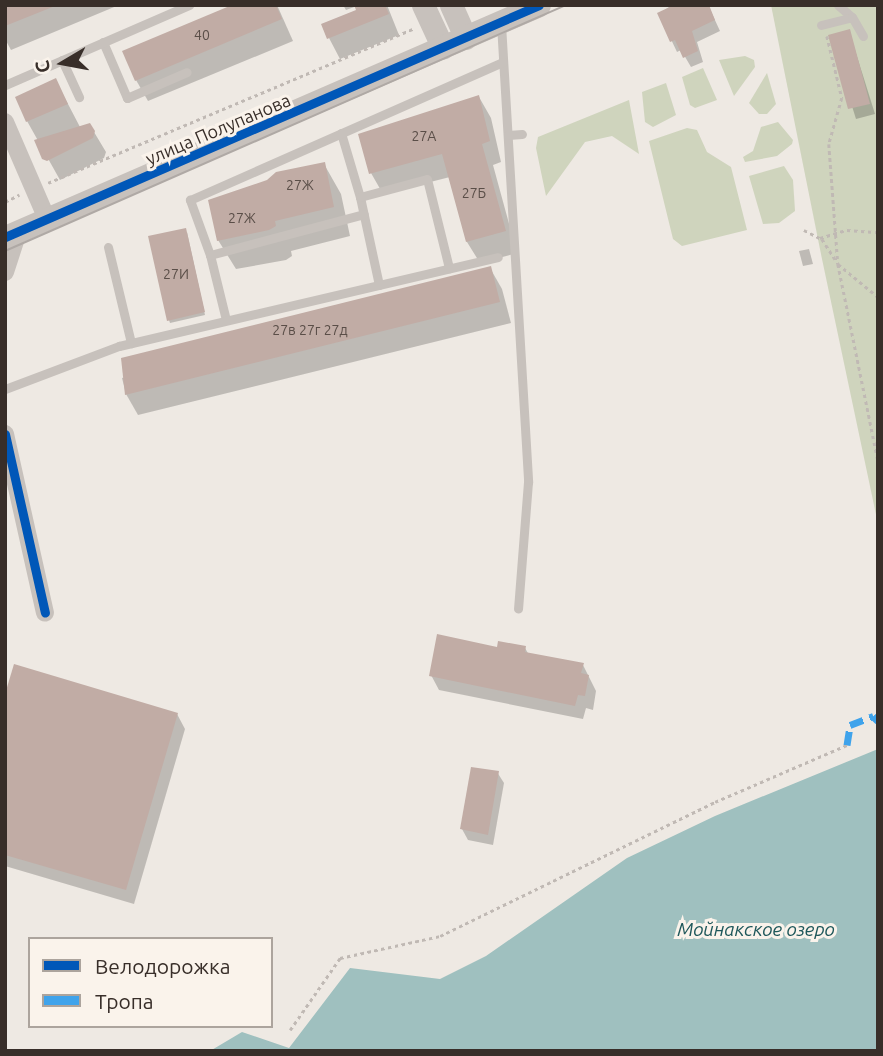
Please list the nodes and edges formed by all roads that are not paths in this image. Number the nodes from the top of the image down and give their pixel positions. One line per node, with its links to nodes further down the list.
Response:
1 (189, 5): 5 (lane)
2 (450, 5): 11 (street)
3 (539, 5): 8 (street)
4 (838, 5): 7 (lane)
5 (174, 8): 12 (lane)
6 (427, 15): 13 (street)
7 (852, 17): 9 (lane); 10 (lane)
8 (502, 23): 11 (street); 15 (lane)
9 (822, 25)
10 (863, 36)
11 (466, 38): 13 (street, улица Полупанова)
12 (103, 42): 14 (lane); 16 (lane)
13 (443, 48): 25 (street, улица Полупанова)
14 (62, 60): 17 (lane); 18 (lane)
15 (503, 62): 20 (lane); 22 (lane)
16 (187, 72)
17 (5, 85)
18 (79, 97)
19 (5, 122): 25 (street)
20 (341, 133): 23 (lane); 28 (lane)
21 (522, 134): 22 (lane)
22 (508, 135): 37 (lane)
23 (360, 197): 24 (lane); 30 (lane)
24 (364, 214): 28 (lane); 32 (lane)
25 (47, 219): 26 (street, улица Полупанова)
26 (12, 234): 31 (street)
27 (108, 247): 34 (lane)
28 (209, 255): 33 (lane)
29 (498, 257): 30 (lane)
30 (449, 268): 32 (lane)
31 (5, 272)
32 (379, 285): 33 (lane)
33 (226, 320): 34 (lane)
34 (131, 343): 35 (lane)
35 (5, 389)
36 (5, 434): 38 (street)
37 (518, 609)
38 (44, 613)

